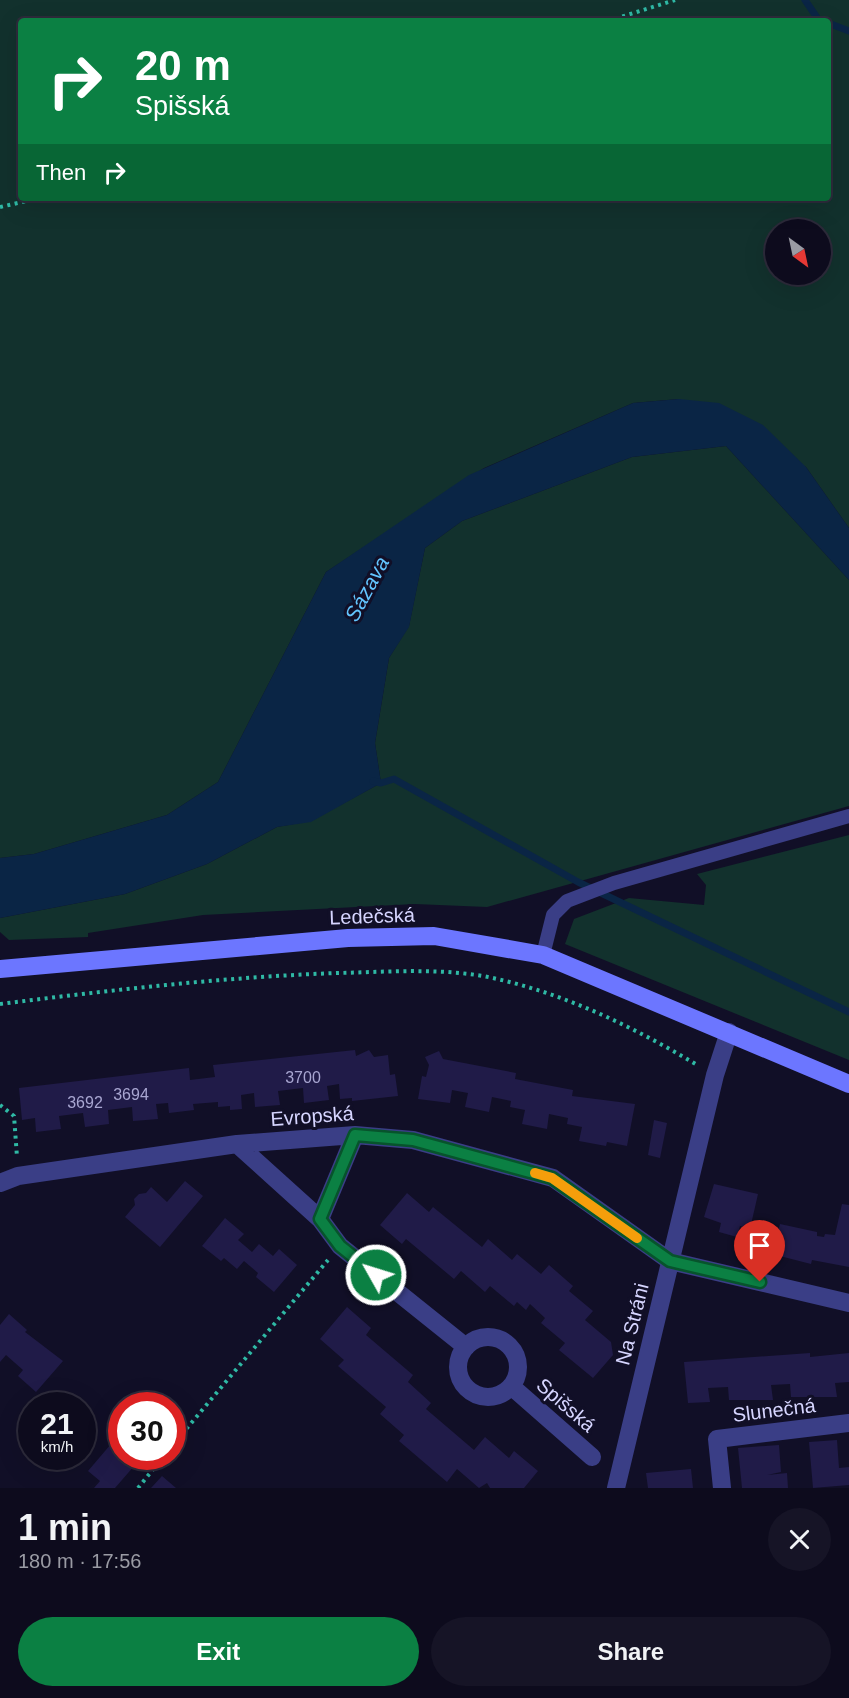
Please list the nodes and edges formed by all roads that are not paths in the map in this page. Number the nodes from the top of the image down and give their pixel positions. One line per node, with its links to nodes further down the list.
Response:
1 (849, 816): 2 (lane)
2 (543, 955): 3 (main road, Ledečská); 4 (main road, Ledečská)
3 (0, 969)
4 (729, 1032): 5 (main road, Ledečská); 10 (street, Na Stráni)
5 (849, 1084)
6 (355, 1135): 7 (street, Evropská); 9 (street); 10 (street, Evropská)
7 (237, 1144): 8 (street, Evropská); 9 (street)
8 (0, 1183)
9 (320, 1219): 12 (street)
10 (670, 1261): 11 (street); 16 (street, Na Stráni)
11 (849, 1304)
12 (466, 1347): 13 (street, Spišská); 13 (street, Spišská)
13 (511, 1386): 15 (street, Spišská)
14 (849, 1423): 17 (street, Slunečná)
15 (592, 1457)
16 (616, 1488)
17 (722, 1488)

